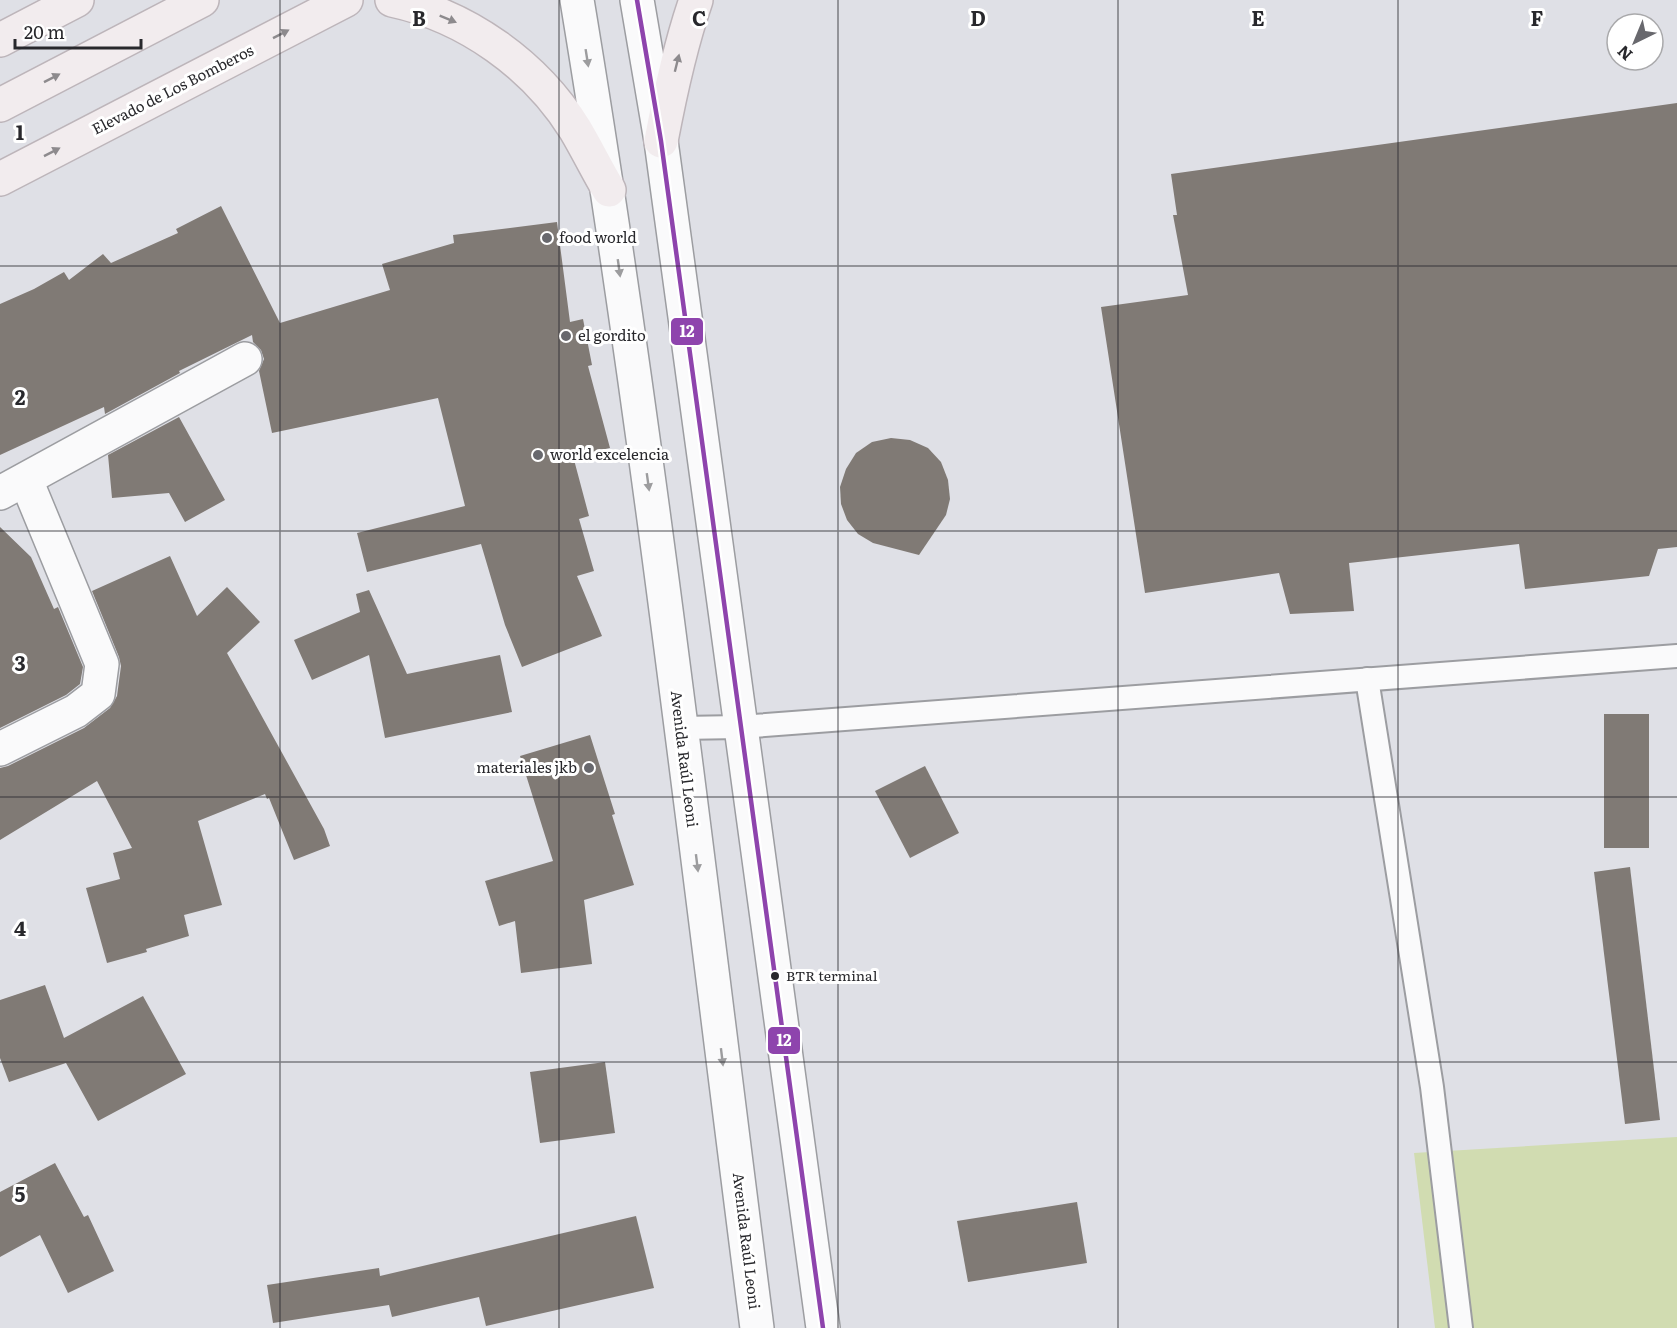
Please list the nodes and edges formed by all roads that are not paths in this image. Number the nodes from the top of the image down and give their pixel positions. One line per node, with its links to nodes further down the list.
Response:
1 (77, 0): 8 (highway)
2 (202, 0): 9 (highway, one-way to 2)
3 (346, 0): 11 (highway, Elevado de Los Bomberos, one-way to 3)
4 (392, 0): 12 (highway, one-way to 12)
5 (577, 0): 12 (main road, Avenida Raúl Leoni, one-way to 12)
6 (637, 0): 10 (main road)
7 (696, 0): 10 (highway, one-way to 7)
8 (0, 40)
9 (0, 105)
10 (661, 141): 17 (main road)
11 (0, 179)
12 (609, 189): 18 (main road, Avenida Raúl Leoni, one-way to 18)
13 (245, 359): 14 (main road)
14 (13, 487): 19 (main road)
15 (1677, 656): 16 (lane)
16 (1367, 679): 17 (lane); 22 (lane)
17 (740, 727): 18 (lane); 21 (main road)
18 (680, 728): 20 (main road, Avenida Raúl Leoni, one-way to 20)
19 (0, 749)
20 (757, 1328)
21 (823, 1328)
22 (1461, 1328)

